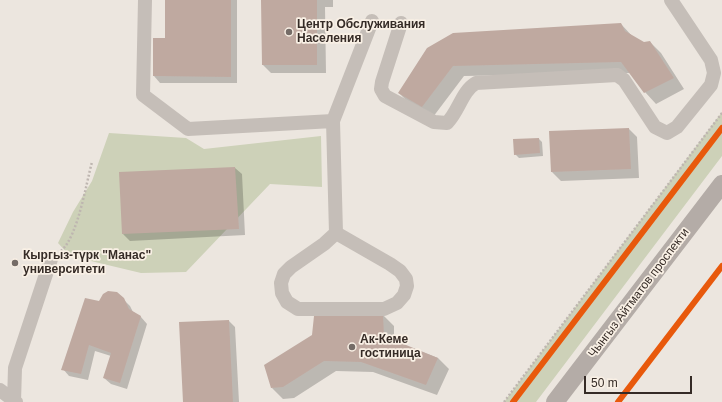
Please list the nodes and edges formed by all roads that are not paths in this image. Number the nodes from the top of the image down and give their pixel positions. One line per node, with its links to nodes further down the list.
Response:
1 (144, 0): 5 (street)
2 (671, 0): 4 (street)
3 (372, 21): 5 (street)
4 (401, 23)
5 (333, 121): 7 (street)
6 (722, 184): 11 (main road, Чынгыз Айтматов проспекти)
7 (336, 233): 7 (street)
8 (51, 259): 10 (street)
9 (0, 390): 10 (street)
10 (15, 402)
11 (555, 402)

